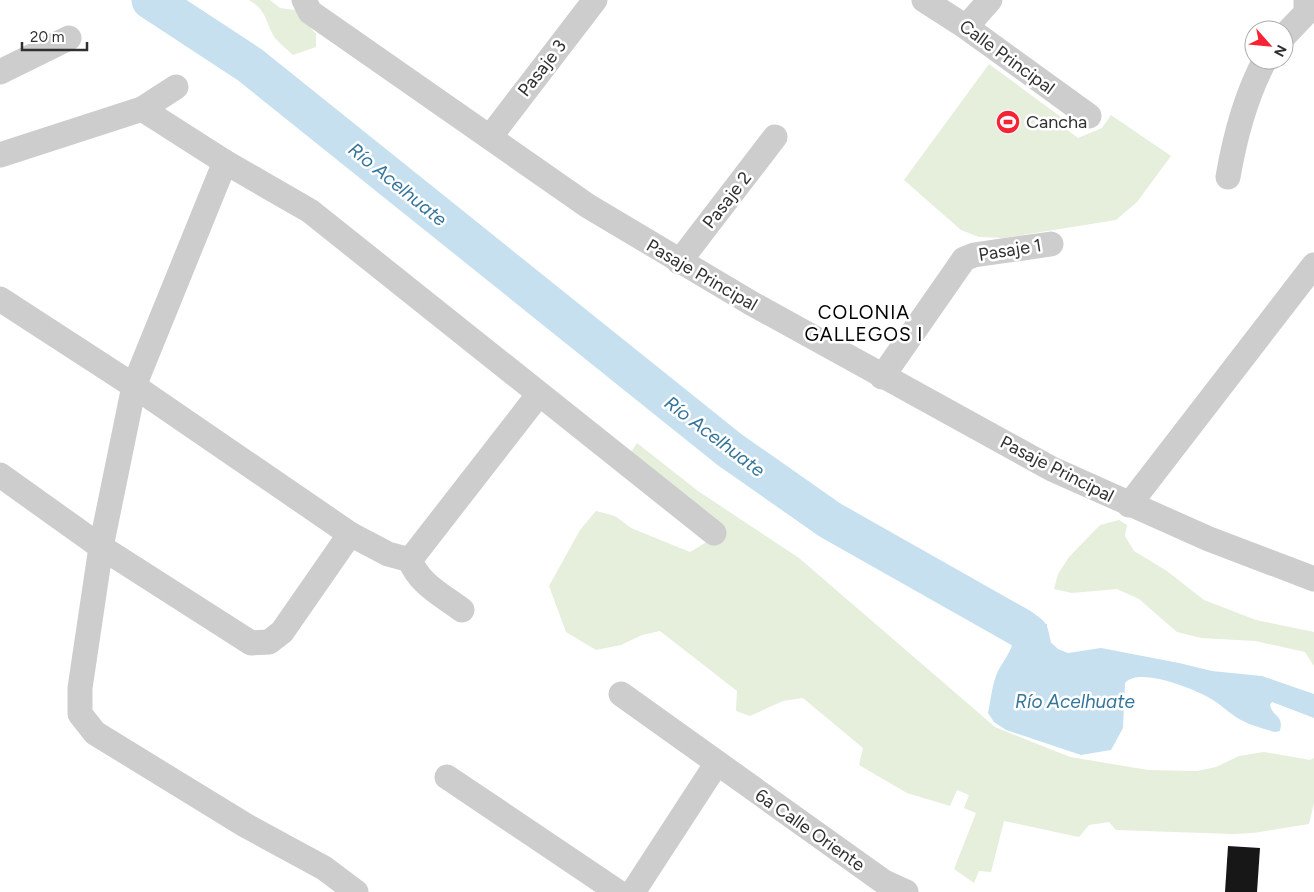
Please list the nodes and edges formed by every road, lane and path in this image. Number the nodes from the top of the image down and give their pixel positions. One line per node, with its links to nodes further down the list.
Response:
1 (304, 0): 14 (street, Pasaje Principal)
2 (595, 0): 14 (street, Pasaje 3)
3 (924, 0): 7 (street, Calle Principal)
4 (990, 0): 7 (street)
5 (1306, 0): 6 (street)
6 (1294, 26)
7 (966, 27): 13 (street, Calle Principal)
8 (69, 38): 10 (street)
9 (1260, 70): 18 (street)
10 (0, 72)
11 (176, 87): 12 (street)
12 (142, 109): 16 (street); 17 (street)
13 (1089, 116)
14 (490, 137): 20 (street, Pasaje Principal)
15 (775, 137): 20 (street, Pasaje 2)
16 (0, 155)
17 (225, 162): 24 (street); 25 (street)
18 (1228, 178)
19 (1051, 244): 23 (street, Pasaje 1)
20 (679, 262): 23 (street, Pasaje Principal)
21 (1314, 265): 27 (street, Pasaje Principal)
22 (0, 299): 24 (street)
23 (882, 377): 27 (street, Pasaje Principal)
24 (134, 386): 29 (street); 30 (street)
25 (539, 394): 28 (street); 31 (street)
26 (0, 475): 30 (street)
27 (1129, 505): 32 (street, Pasaje Principal)
28 (714, 533)
29 (350, 534): 30 (street); 31 (street)
30 (101, 547): 37 (street)
31 (410, 560): 33 (street)
32 (1314, 579)
33 (462, 610)
34 (621, 694): 35 (street, 6a Calle Oriente)
35 (716, 764): 39 (street); 40 (street, 6a Calle Oriente)
36 (447, 777): 38 (street)
37 (344, 888)
38 (618, 892)
39 (633, 892)
40 (906, 892)

